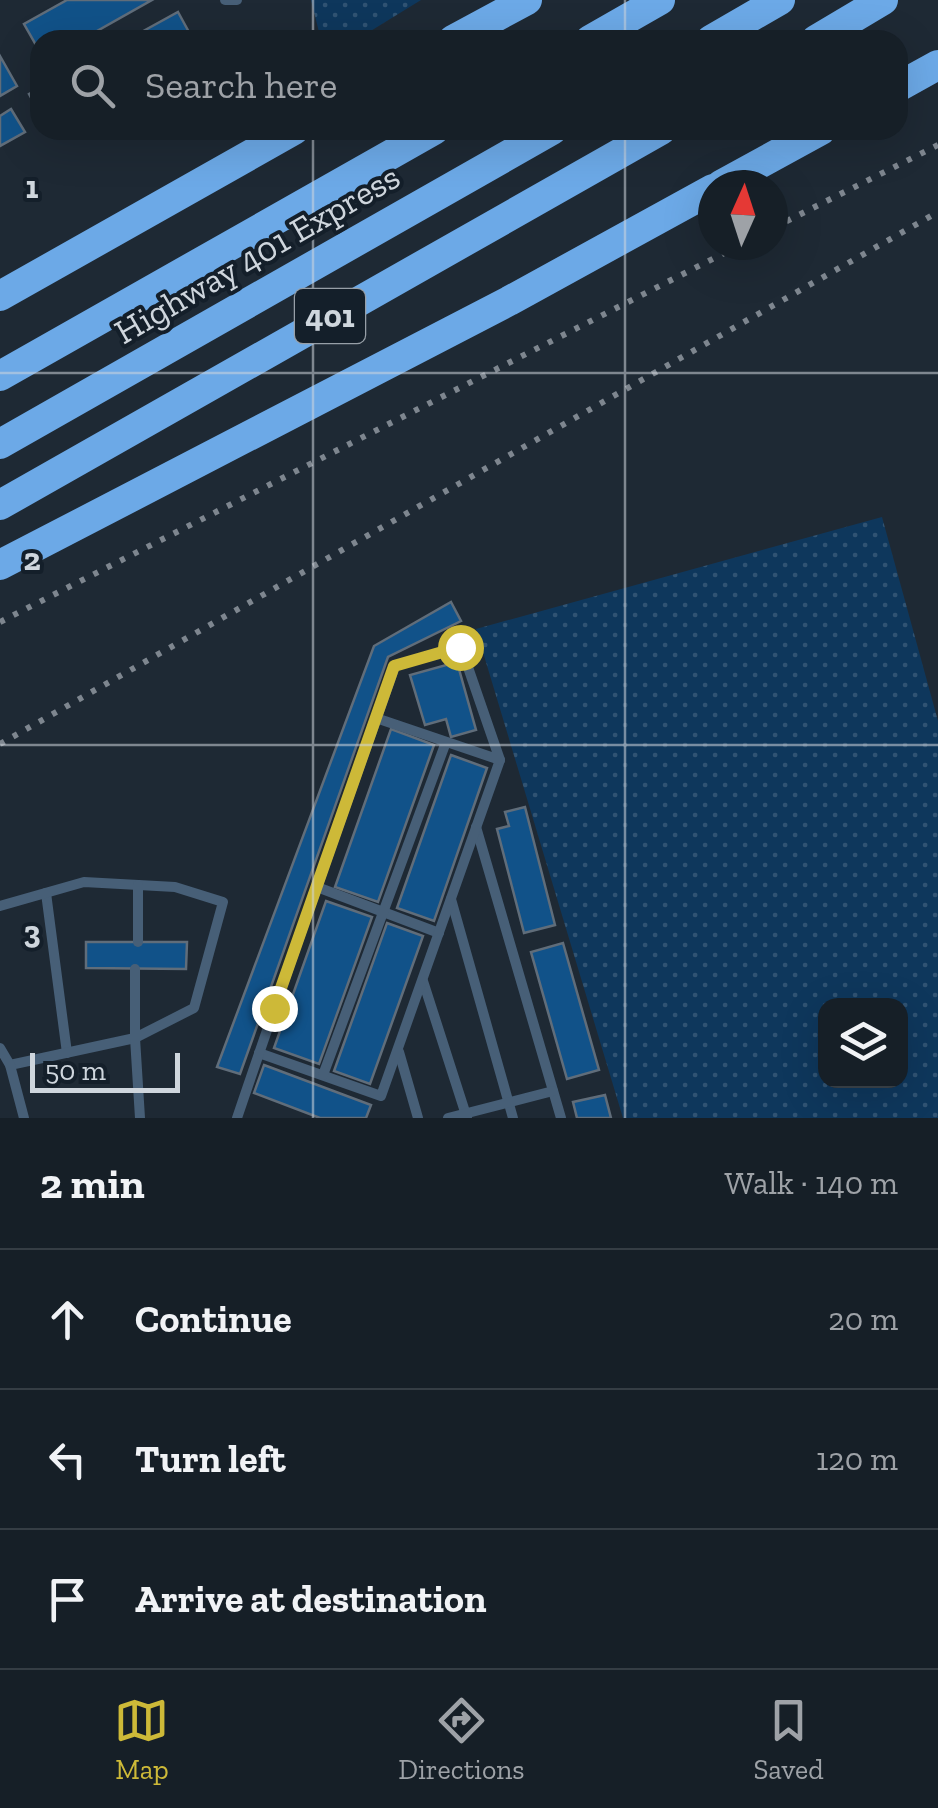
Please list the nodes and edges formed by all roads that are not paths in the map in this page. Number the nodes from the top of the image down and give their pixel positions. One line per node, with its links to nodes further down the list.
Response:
1 (225, 0): 2 (lane)
2 (237, 0)
3 (517, 0): 8 (highway)
4 (527, 0): 8 (highway)
5 (660, 0): 10 (highway)
6 (780, 0): 11 (highway)
7 (882, 0): 12 (highway)
8 (480, 24): 9 (highway)
9 (470, 30)
10 (608, 30)
11 (728, 30)
12 (832, 30)
13 (938, 65): 14 (highway)
14 (908, 82)
15 (276, 140): 22 (highway)
16 (416, 140): 23 (highway, Highway 401 Express)
17 (534, 140): 24 (highway, Highway 401 Express / 401)
18 (643, 140): 25 (highway, 401)
19 (803, 140): 20 (highway)
20 (748, 170)
21 (698, 197): 26 (highway)
22 (0, 296)
23 (0, 376)
24 (0, 444)
25 (0, 504)
26 (0, 564)
27 (376, 718): 28 (lane); 29 (lane); 32 (lane)
28 (446, 742): 29 (lane); 36 (lane)
29 (500, 760): 30 (lane)
30 (476, 826): 34 (lane); 48 (lane)
31 (138, 885): 33 (lane); 38 (lane); 41 (lane)
32 (317, 887): 36 (lane); 45 (lane)
33 (46, 893): 35 (lane); 44 (lane)
34 (451, 898): 37 (lane); 49 (lane)
35 (0, 906)
36 (384, 912): 37 (lane); 47 (lane)
37 (439, 933): 40 (lane)
38 (138, 942)
39 (136, 968): 41 (lane)
40 (422, 980): 43 (lane); 50 (lane)
41 (135, 1038): 44 (lane); 52 (lane)
42 (0, 1048): 46 (lane)
43 (398, 1049): 47 (lane); 54 (lane)
44 (67, 1053): 46 (lane)
45 (260, 1053): 47 (lane); 53 (lane)
46 (10, 1065): 51 (lane)
47 (324, 1076)
48 (553, 1091): 49 (lane); 57 (lane)
49 (509, 1102): 50 (lane); 56 (lane)
50 (466, 1116): 55 (lane)
51 (24, 1118)
52 (140, 1118)
53 (237, 1118)
54 (418, 1118)
55 (448, 1118)
56 (513, 1118)
57 (561, 1118)

